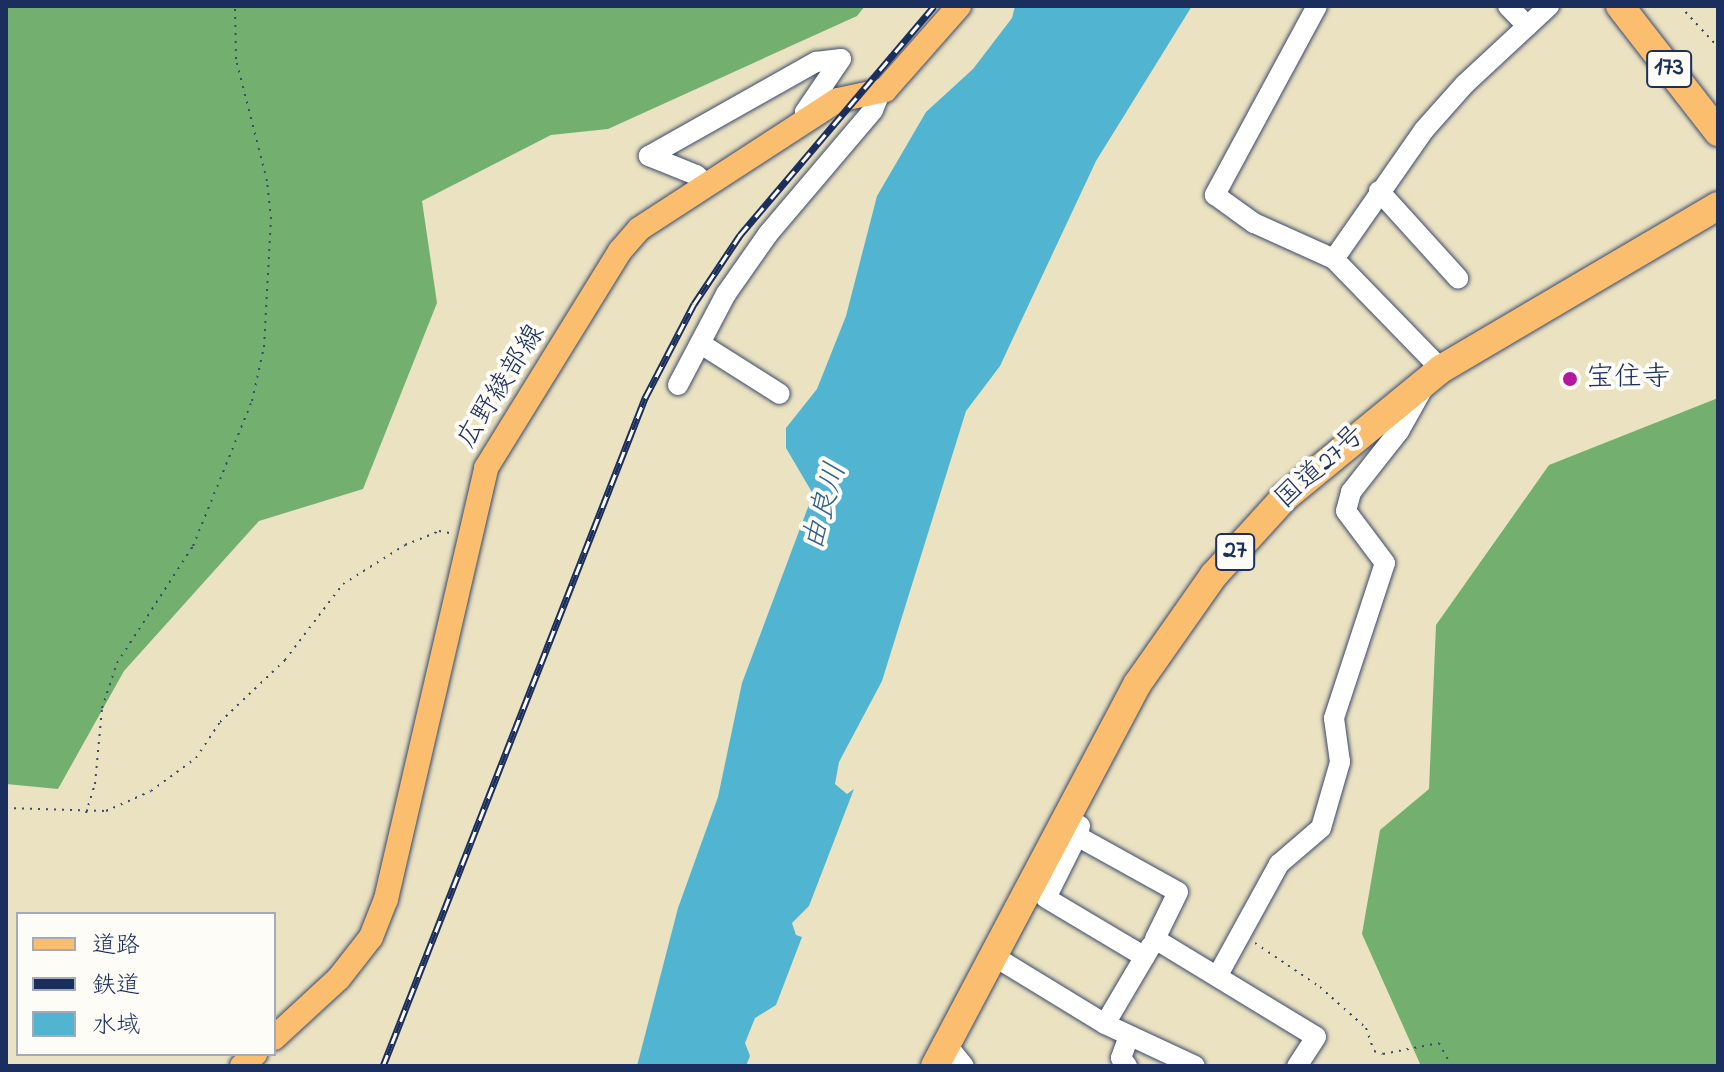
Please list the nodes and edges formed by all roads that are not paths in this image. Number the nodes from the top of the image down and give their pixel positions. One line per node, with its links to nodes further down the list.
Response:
1 (959, 6): 7 (main road)
2 (1317, 6): 13 (street)
3 (1508, 6): 6 (street)
4 (1549, 6): 6 (street)
5 (1620, 6): 9 (highway, 173)
6 (1527, 26): 11 (street)
7 (879, 95): 8 (main road, 広野綾部線); 15 (street)
8 (812, 118): 10 (main road, 広野綾部線); 10 (street)
9 (1718, 132)
10 (708, 186): 24 (main road, 広野綾部線)
11 (1379, 191): 13 (street); 14 (street)
12 (1718, 206): 16 (highway, 国道27号 / 27)
13 (1334, 259): 16 (street)
14 (1458, 278)
15 (701, 344): 17 (street); 18 (street)
16 (1431, 377): 19 (highway, 国道27号 / 27); 22 (street)
17 (678, 385)
18 (780, 394)
19 (1071, 827): 20 (street); 20 (street); 21 (highway, 国道27号 / 27)
20 (1150, 948): 22 (street); 23 (street)
21 (992, 955): 23 (street); 26 (highway, 国道27号 / 27)
22 (1218, 975): 30 (street)
23 (1105, 1024): 25 (street)
24 (276, 1036)
25 (1129, 1036): 28 (street); 29 (street)
26 (941, 1055): 27 (street)
27 (964, 1066)
28 (1127, 1066)
29 (1195, 1066)
30 (1297, 1066)

